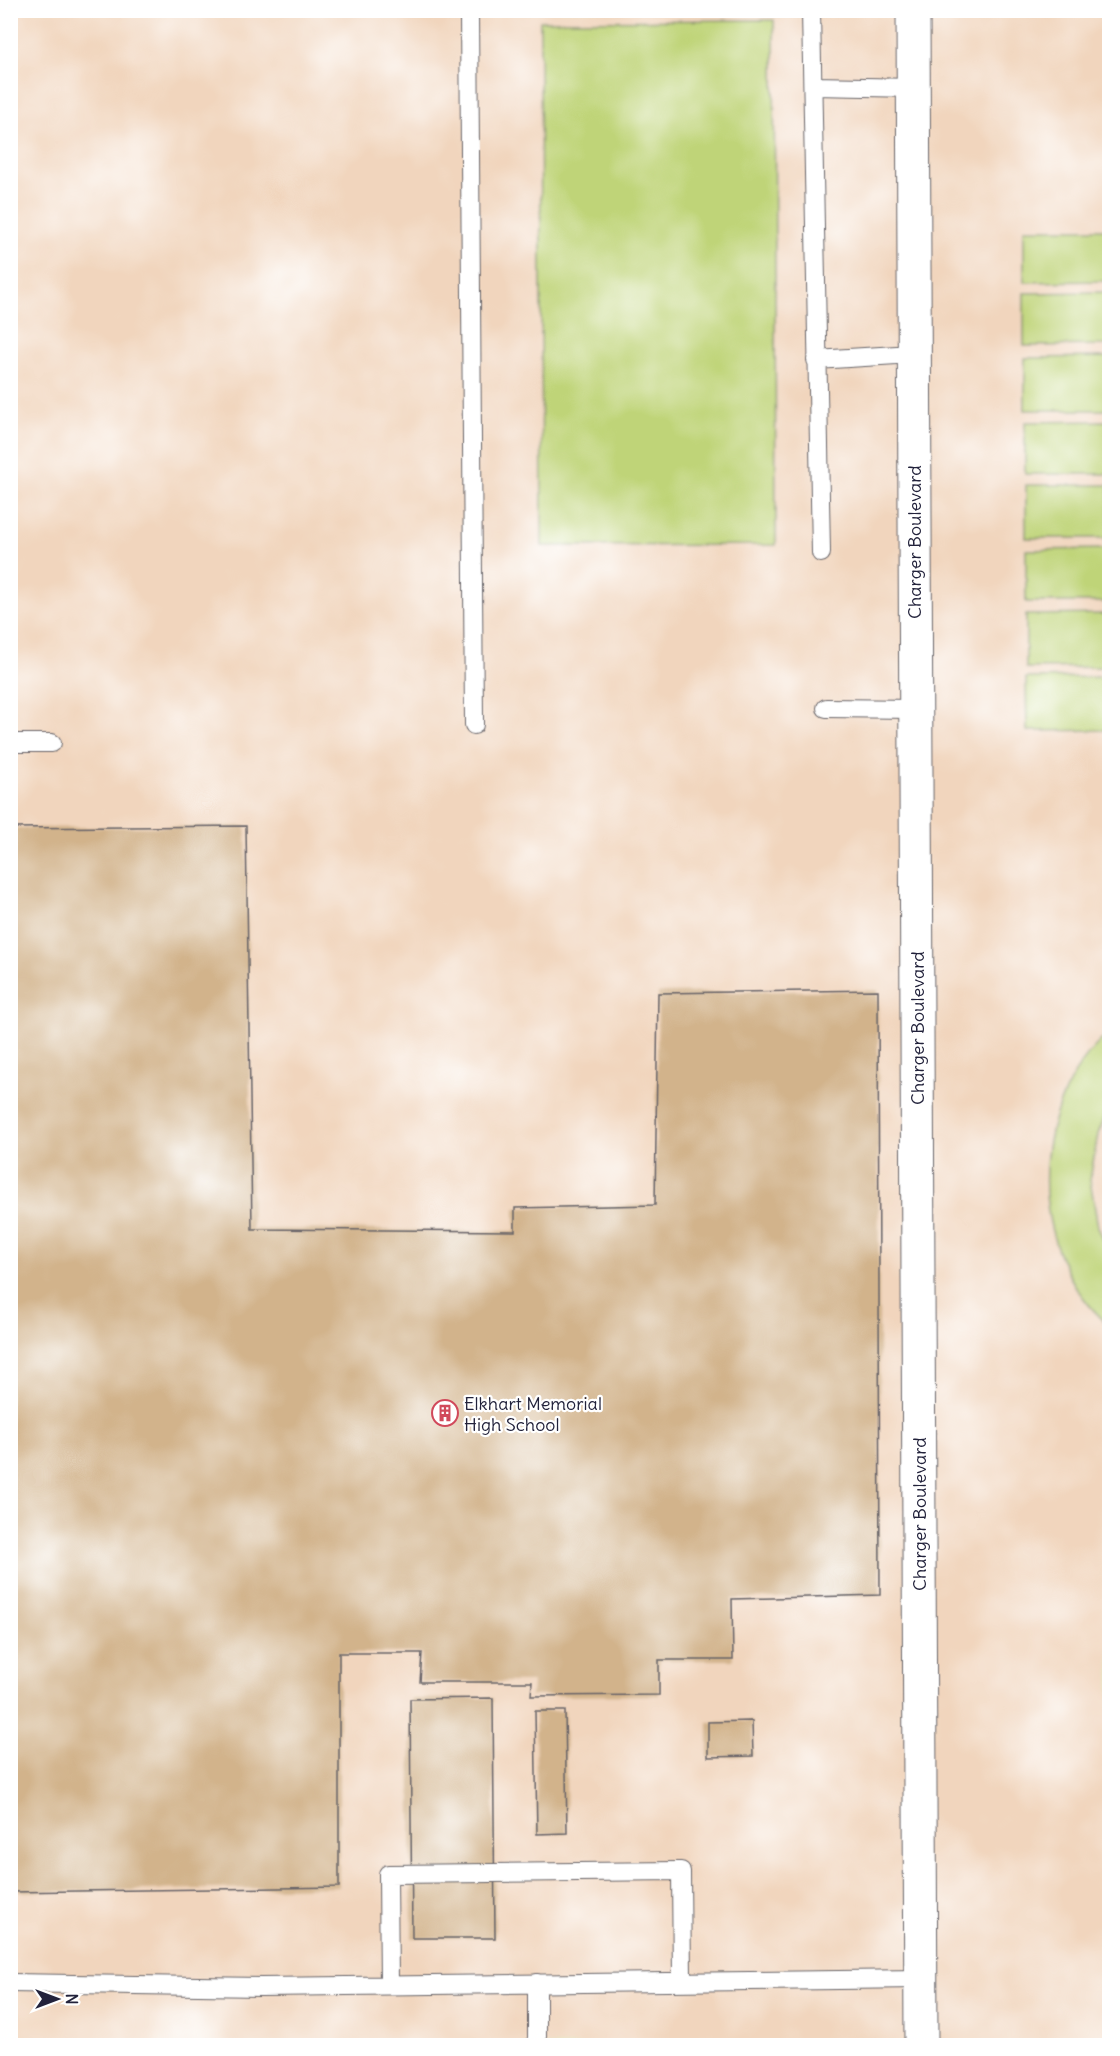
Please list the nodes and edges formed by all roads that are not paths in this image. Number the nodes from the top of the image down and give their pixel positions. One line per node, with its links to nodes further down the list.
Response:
1 (469, 10): 11 (lane)
2 (811, 10): 4 (lane)
3 (912, 10): 5 (street, Charger Boulevard)
4 (814, 86): 5 (lane); 7 (lane)
5 (915, 88): 6 (street, Charger Boulevard)
6 (914, 354): 7 (lane); 10 (street, Charger Boulevard)
7 (816, 360): 8 (lane)
8 (821, 553)
9 (826, 708): 10 (lane)
10 (915, 709): 14 (street, Charger Boulevard)
11 (474, 725)
12 (10, 743): 13 (lane)
13 (52, 743)
14 (921, 1979): 15 (lane); 20 (street, Charger Boulevard)
15 (682, 1981): 17 (lane); 18 (lane)
16 (10, 1983): 18 (lane)
17 (537, 1983): 18 (lane); 19 (lane)
18 (389, 1985)
19 (537, 2046)
20 (921, 2046)

